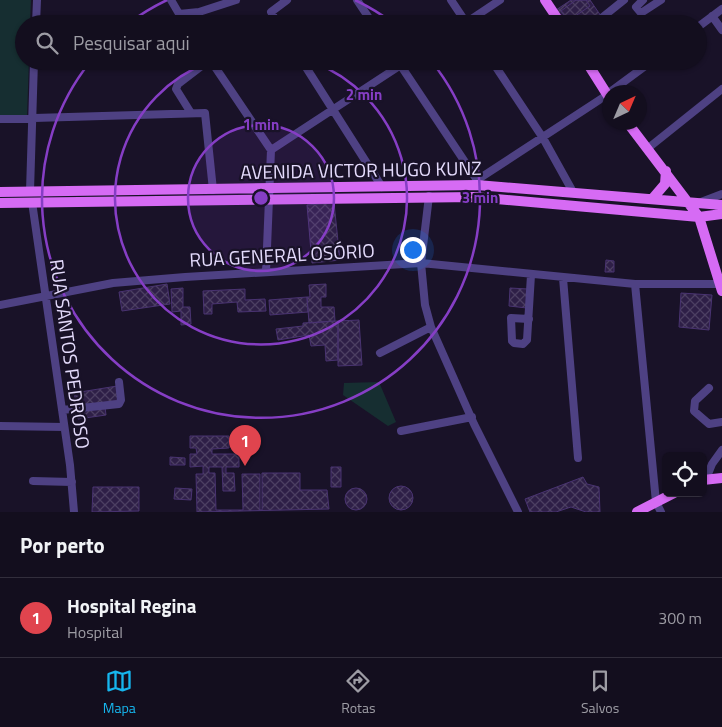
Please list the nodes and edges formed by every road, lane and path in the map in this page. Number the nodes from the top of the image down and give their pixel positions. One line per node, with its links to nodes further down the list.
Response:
1 (37, 0): 14 (street)
2 (170, 0): 13 (street)
3 (236, 0): 13 (street)
4 (287, 0): 15 (street)
5 (356, 0): 16 (street)
6 (451, 0): 17 (street)
7 (500, 0): 18 (street)
8 (545, 0): 19 (main road)
9 (624, 0): 20 (street)
10 (643, 0): 11 (street)
11 (661, 0)
12 (722, 9): 21 (street)
13 (179, 14)
14 (36, 15)
15 (273, 15)
16 (367, 15)
17 (461, 15)
18 (478, 15)
19 (556, 15)
20 (605, 15)
21 (712, 16): 22 (street); 23 (street)
22 (707, 20)
23 (722, 30)
24 (34, 70): 40 (street, RUA SANTOS PEDROSO)
25 (197, 70): 38 (street)
26 (215, 70): 44 (street)
27 (308, 70): 37 (street)
28 (392, 70): 37 (street)
29 (406, 70): 46 (street)
30 (498, 70): 42 (street)
31 (592, 70): 33 (main road)
32 (641, 70): 34 (street)
33 (602, 85)
34 (622, 85)
35 (722, 89): 43 (street)
36 (602, 100): 42 (street)
37 (332, 110): 44 (street); 47 (street)
38 (191, 113): 40 (street); 49 (street)
39 (0, 119): 40 (street)
40 (31, 120): 53 (street, RUA SANTOS PEDROSO)
41 (633, 130): 43 (main road)
42 (543, 138): 46 (street); 51 (street)
43 (647, 148): 45 (main road)
44 (271, 150): 48 (street)
45 (666, 172): 55 (main road); 57 (main road)
46 (477, 182): 47 (main road, AVENIDA VICTOR HUGO KUNZ); 51 (main road, AVENIDA VICTOR HUGO KUNZ)
47 (382, 187): 48 (main road, AVENIDA VICTOR HUGO KUNZ)
48 (269, 189): 49 (main road, AVENIDA VICTOR HUGO KUNZ); 56 (street)
49 (213, 190): 53 (main road, AVENIDA VICTOR HUGO KUNZ)
50 (0, 192): 53 (main road, AVENIDA VICTOR HUGO KUNZ)
51 (573, 192): 55 (main road, AVENIDA VICTOR HUGO KUNZ)
52 (722, 194): 58 (street)
53 (31, 196): 56 (main road, AVENIDA VICTOR HUGO KUNZ); 59 (main road, AVENIDA VICTOR HUGO KUNZ); 69 (street, RUA SANTOS PEDROSO)
54 (429, 196): 56 (main road, AVENIDA VICTOR HUGO KUNZ); 62 (main road, AVENIDA VICTOR HUGO KUNZ); 63 (street)
55 (653, 198): 57 (main road, AVENIDA VICTOR HUGO KUNZ)
56 (269, 200): 64 (street)
57 (686, 200): 58 (main road, AVENIDA VICTOR HUGO KUNZ); 62 (main road)
58 (701, 202): 60 (main road, AVENIDA VICTOR HUGO KUNZ)
59 (0, 203)
60 (722, 205)
61 (722, 214): 62 (main road, AVENIDA VICTOR HUGO KUNZ)
62 (699, 217): 68 (main road)
63 (421, 262): 64 (street, RUA GENERAL OSÓRIO); 65 (street, RUA GENERAL OSÓRIO); 72 (street)
64 (266, 272): 69 (street, RUA GENERAL OSÓRIO)
65 (531, 275): 66 (street, RUA GENERAL OSÓRIO); 71 (street)
66 (563, 278): 67 (street, RUA GENERAL OSÓRIO); 83 (street)
67 (635, 284): 68 (street, RUA GENERAL OSÓRIO); 90 (street)
68 (720, 287)
69 (45, 298): 70 (street, RUA GENERAL OSÓRIO); 76 (street, RUA SANTOS PEDROSO)
70 (0, 305)
71 (529, 318)
72 (431, 327): 73 (street); 77 (street)
73 (380, 353)
74 (119, 382): 76 (street)
75 (709, 388): 78 (street)
76 (62, 410): 80 (street, RUA SANTOS PEDROSO)
77 (472, 417): 81 (street); 92 (street)
78 (722, 422)
79 (0, 426): 80 (street)
80 (64, 427): 88 (street, RUA SANTOS PEDROSO)
81 (401, 431)
82 (722, 450): 84 (street)
83 (578, 458)
84 (707, 475)
85 (722, 478): 86 (main road)
86 (707, 480)
87 (32, 481): 88 (street)
88 (72, 482): 91 (street, RUA SANTOS PEDROSO)
89 (668, 497): 90 (main road)
90 (652, 508): 93 (main road)
91 (74, 512)
92 (518, 512)
93 (637, 512)

